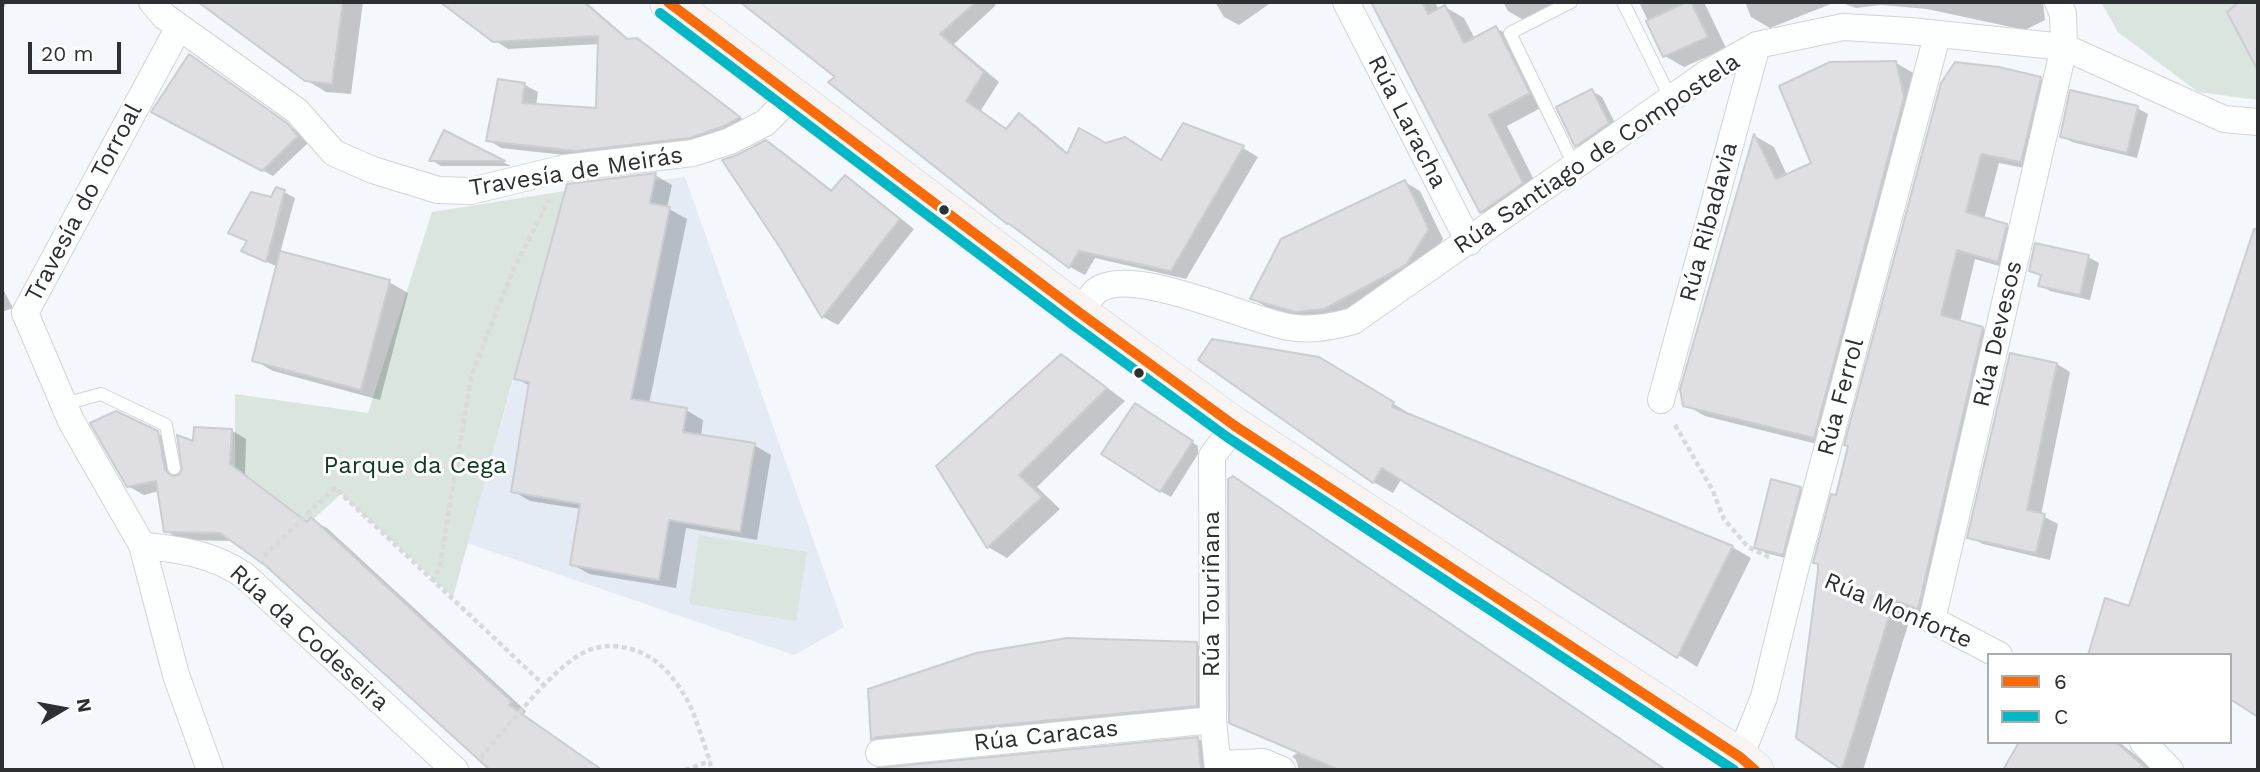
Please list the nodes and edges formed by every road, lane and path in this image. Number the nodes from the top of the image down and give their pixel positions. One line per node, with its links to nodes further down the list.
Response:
1 (152, 2): 7 (street, Travesía de Meirás)
2 (668, 2): 11 (main road)
3 (1346, 2): 16 (street, Rúa Laracha)
4 (1572, 2): 14 (lane)
5 (1623, 2): 12 (lane)
6 (2057, 2): 10 (street, Rúa Devesos)
7 (179, 27): 15 (street, Travesía de Meirás); 19 (street, Travesía do Torroal)
8 (1937, 36): 9 (street, Rúa Santiago de Compostela); 10 (street, Rúa Santiago de Compostela); 24 (street, Rúa Ferrol)
9 (1757, 45): 12 (street, Rúa Santiago de Compostela); 18 (street, Rúa Ribadavia)
10 (2064, 47): 13 (street, Rúa Santiago de Compostela); 26 (street, Rúa Devesos)
11 (792, 96): 15 (street, Travesía de Meirás); 17 (main road)
12 (1671, 99): 14 (street, Rúa Santiago de Compostela)
13 (2258, 122)
14 (1575, 167): 16 (street, Rúa Santiago de Compostela)
15 (565, 168): 25 (path)
16 (1469, 242): 17 (street, Rúa Santiago de Compostela)
17 (1080, 313): 20 (main road)
18 (1661, 400): 24 (path, Rúa Monforte)
19 (64, 404): 21 (lane); 23 (street, Travesía do Torroal)
20 (1235, 426): 29 (street, Rúa Touriñana); 34 (main road)
21 (174, 468)
22 (281, 540): 25 (path)
23 (142, 545): 36 (street, Travesía do Torroal); 37 (street, Rúa da Codeseira)
24 (1787, 566): 26 (path, Rúa Monforte); 34 (street, Rúa Ferrol)
25 (433, 582): 28 (path)
26 (1933, 620): 27 (street, Rúa Monforte)
27 (1995, 653)
28 (545, 686): 30 (path); 33 (path)
29 (1213, 720): 32 (street, Rúa Caracas); 35 (street, Rúa Touriñana)
30 (492, 744)
31 (2145, 744): 41 (street)
32 (879, 753)
33 (710, 761): 38 (path); 39 (path)
34 (1747, 764)
35 (1218, 767): 40 (street)
36 (210, 770)
37 (455, 770)
38 (685, 770)
39 (711, 770)
40 (1282, 770)
41 (2170, 770)

